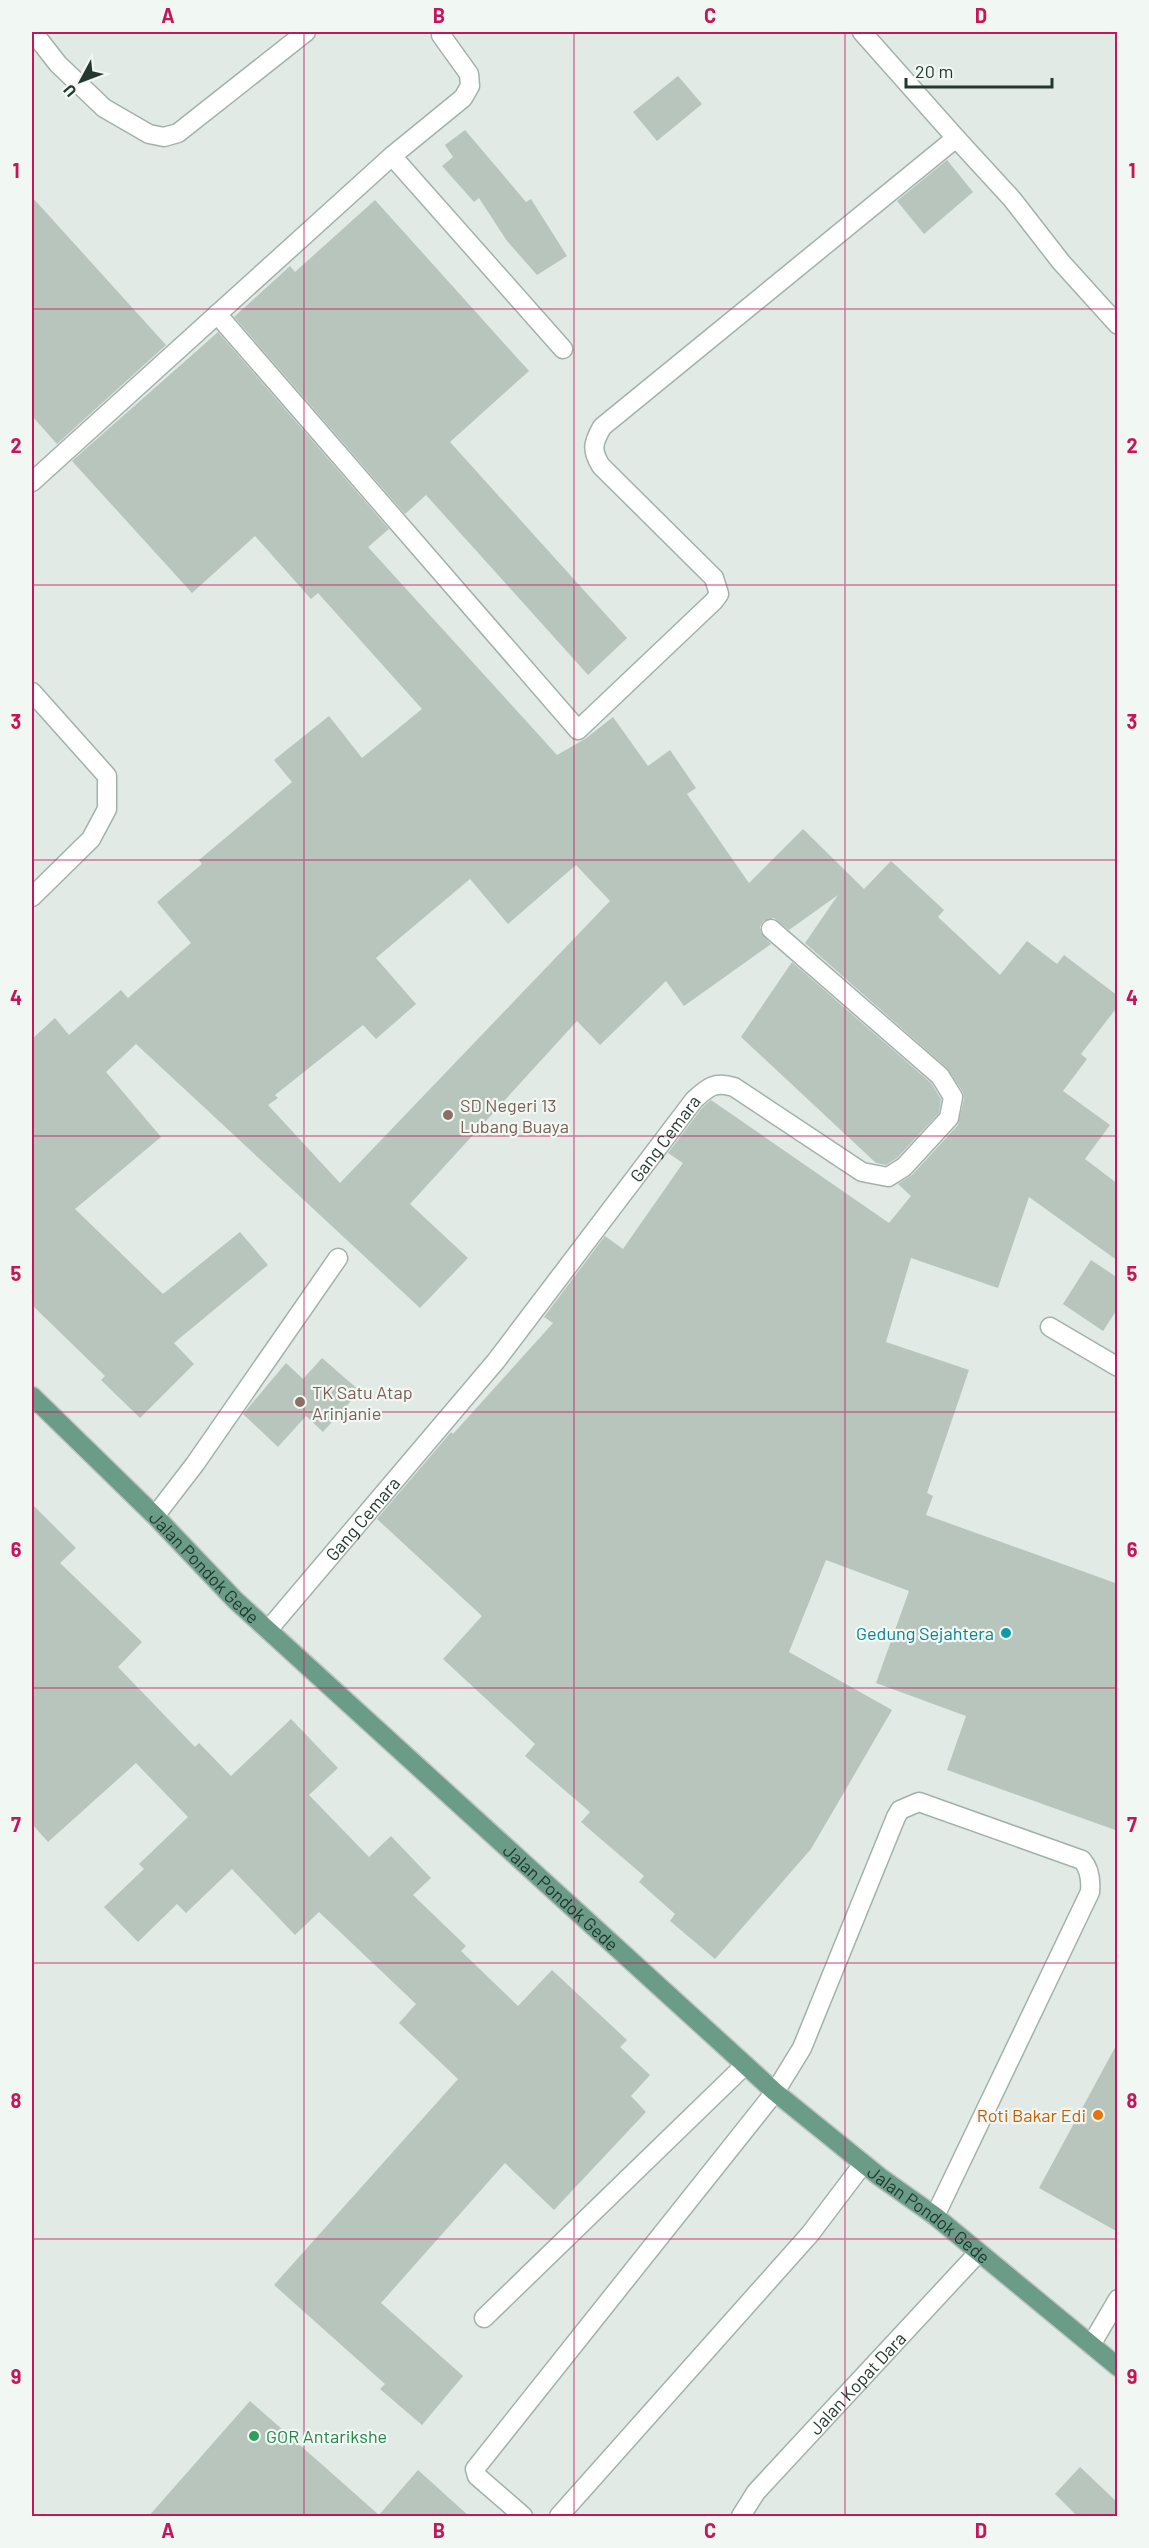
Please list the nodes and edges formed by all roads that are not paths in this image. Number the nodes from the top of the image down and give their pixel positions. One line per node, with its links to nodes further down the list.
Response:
1 (33, 32): 2 (street)
2 (306, 32)
3 (862, 32): 5 (street)
4 (441, 35): 6 (street)
5 (956, 138): 7 (street); 8 (street)
6 (392, 156): 7 (street); 9 (street)
7 (217, 314): 10 (street)
8 (1118, 325)
9 (563, 349)
10 (33, 477)
11 (32, 692): 12 (street)
12 (32, 897)
13 (771, 929): 19 (street, Gang Cemara)
14 (338, 1258): 18 (street)
15 (1050, 1327): 16 (street)
16 (1118, 1367)
17 (32, 1396): 18 (main road, Jalan Pondok Gede)
18 (155, 1516): 19 (main road, Jalan Pondok Gede)
19 (268, 1630): 20 (main road, Jalan Pondok Gede)
20 (745, 2065): 21 (main road, Jalan Pondok Gede); 26 (street)
21 (775, 2092): 22 (main road, Jalan Pondok Gede); 23 (street); 29 (street)
22 (863, 2164): 23 (main road, Jalan Pondok Gede); 30 (street)
23 (935, 2216): 24 (main road, Jalan Pondok Gede)
24 (978, 2253): 27 (main road, Jalan Pondok Gede); 31 (street, Jalan Kopat Dara)
25 (1118, 2299): 27 (street)
26 (484, 2318)
27 (1091, 2345): 28 (main road, Jalan Pondok Gede)
28 (1118, 2367)
29 (523, 2517)
30 (559, 2517)
31 (741, 2517)

